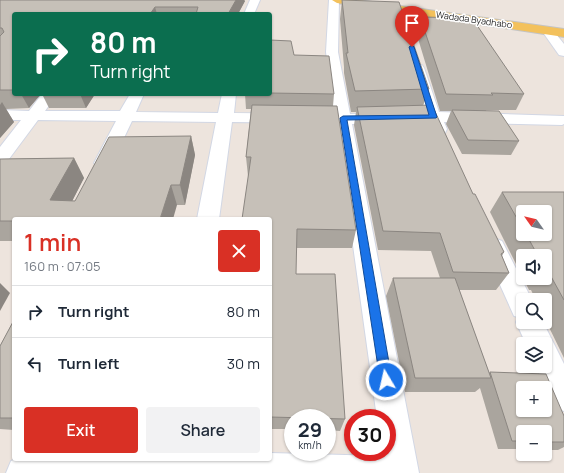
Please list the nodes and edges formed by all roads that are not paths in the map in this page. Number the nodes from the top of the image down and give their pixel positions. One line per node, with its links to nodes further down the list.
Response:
1 (255, 0): 4 (street)
2 (336, 0): 3 (main road, Wadada Byadhabo); 18 (street)
3 (397, 9): 5 (street); 6 (main road, Wadada Byadhabo)
4 (250, 12)
5 (407, 29)
6 (548, 31): 7 (main road, Wadada Byadhabo); 9 (street)
7 (564, 33)
8 (413, 52): 16 (street)
9 (564, 52)
10 (49, 96): 14 (street)
11 (136, 96): 15 (street)
12 (229, 96): 17 (street)
13 (0, 116): 14 (street)
14 (34, 116): 15 (street); 22 (street)
15 (126, 117): 17 (street); 23 (street)
16 (433, 117): 18 (street); 19 (street); 21 (street)
17 (224, 118): 18 (street); 24 (street)
18 (343, 118): 31 (street)
19 (563, 119): 20 (street)
20 (564, 138)
21 (447, 145)
22 (0, 158)
23 (95, 178)
24 (208, 217)
25 (486, 230): 26 (street)
26 (516, 293)
27 (552, 370): 28 (street)
28 (564, 396)
29 (168, 467): 30 (street); 31 (street)
30 (23, 473)
31 (402, 473)

